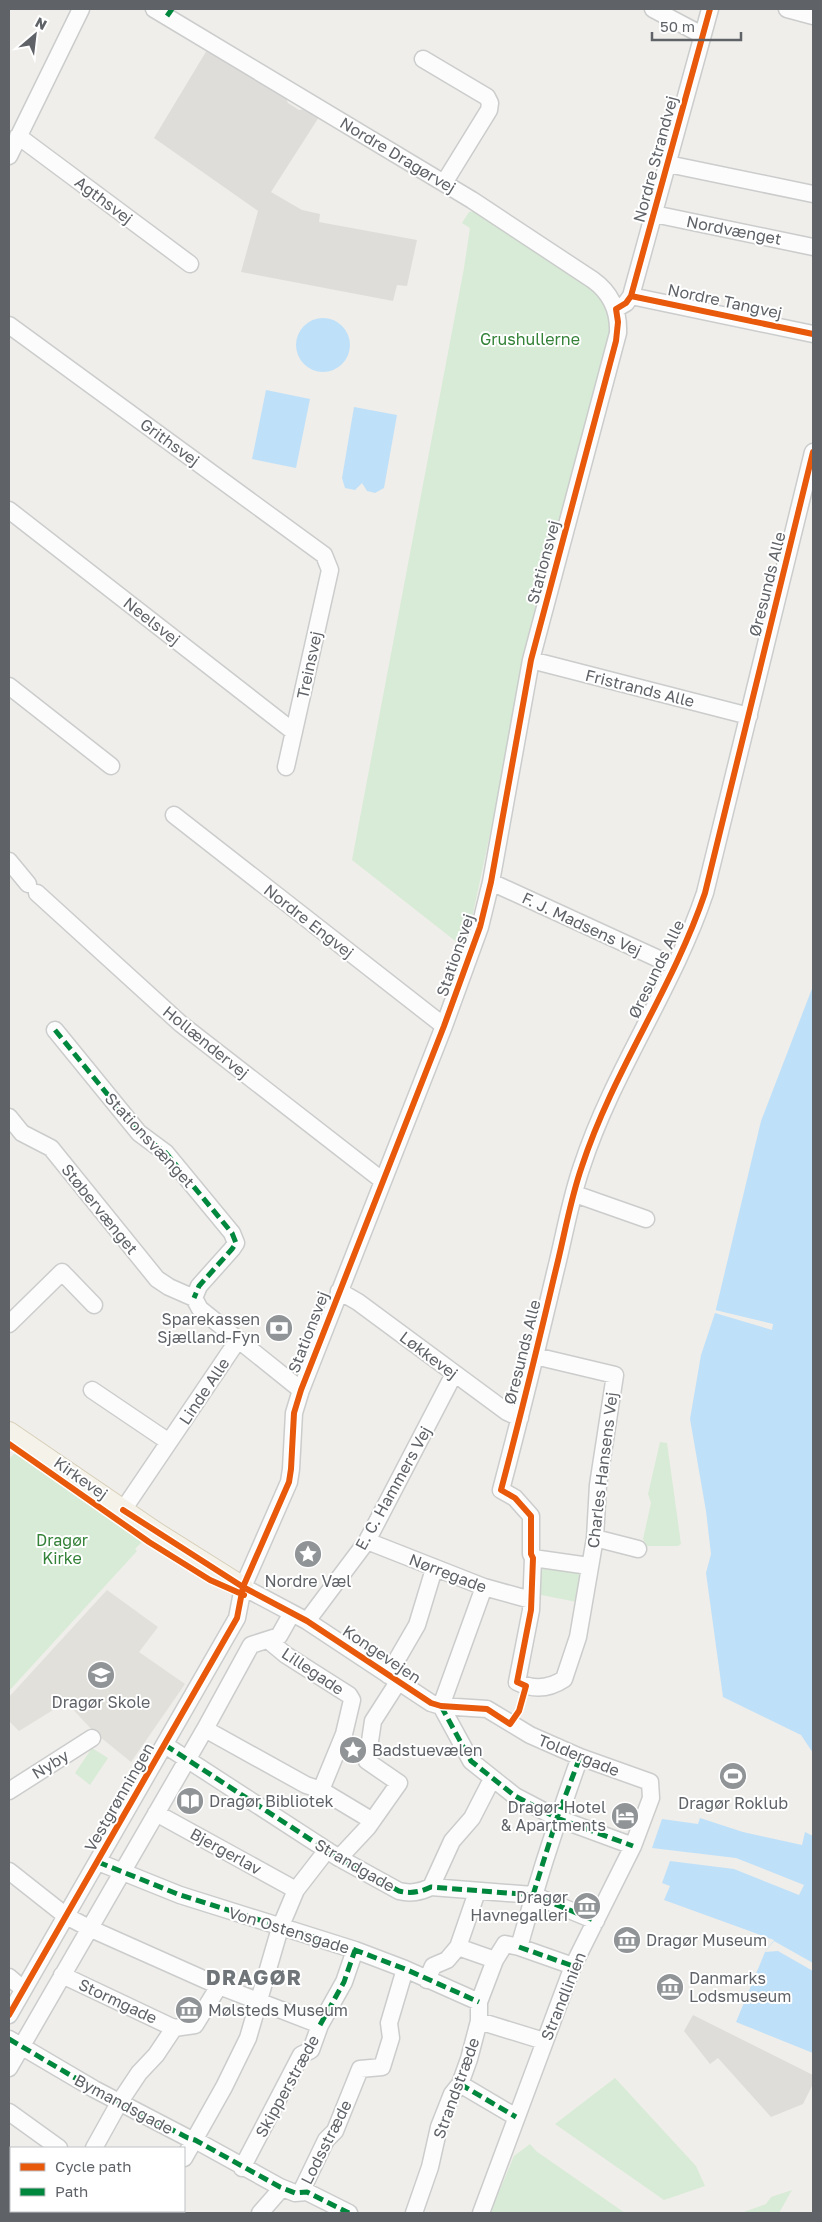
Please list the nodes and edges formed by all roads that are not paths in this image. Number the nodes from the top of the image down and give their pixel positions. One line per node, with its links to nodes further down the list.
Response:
1 (81, 9): 9 (street)
2 (652, 9): 7 (street)
3 (710, 9): 7 (street, Nordre Strandvej)
4 (787, 9): 6 (street)
5 (164, 11): 12 (street, Nordre Dragørvej)
6 (813, 16)
7 (702, 35): 11 (street, Nordre Strandvej)
8 (423, 59): 12 (street)
9 (18, 136): 10 (street); 16 (street, Agthsvej)
10 (9, 156)
11 (668, 164): 13 (street, Nordre Strandvej); 14 (street, Nordre Strandvej)
12 (444, 183): 18 (street, Nordre Dragørvej)
13 (813, 194)
14 (654, 214): 15 (street, Nordvænget); 17 (street, Nordre Strandvej)
15 (813, 246)
16 (190, 264)
17 (632, 296): 18 (street); 20 (street, Nordre Tangvej)
18 (616, 309): 24 (street, Stationsvej)
19 (9, 325): 23 (street, Grithsvej)
20 (813, 334)
21 (813, 452): 26 (street, Øresunds Alle)
22 (9, 510): 27 (street, Neelsvej)
23 (328, 562): 27 (street, Treinsvej)
24 (531, 660): 26 (street, Fristrands Alle); 32 (street, Stationsvej)
25 (9, 686): 28 (street)
26 (749, 716): 33 (street, Øresunds Alle)
27 (294, 732): 29 (street, Treinsvej)
28 (110, 766)
29 (286, 767)
30 (174, 815): 34 (street, Nordre Engvej)
31 (9, 861): 37 (street, Hollændervej)
32 (491, 882): 33 (street, F. J. Madsens Vej); 34 (street, Stationsvej)
33 (674, 966): 38 (street, Øresunds Alle)
34 (444, 1026): 37 (street, Stationsvej)
35 (55, 1030): 41 (street, Stationsvænget)
36 (9, 1117): 41 (street, Støbervænget)
37 (383, 1181): 40 (street, Stationsvej)
38 (575, 1194): 39 (street); 45 (street, Øresunds Alle)
39 (646, 1219)
40 (339, 1291): 46 (street, Løkkevej); 48 (street, Stationsvej)
41 (194, 1298): 44 (street)
42 (94, 1305): 43 (street)
43 (9, 1324)
44 (238, 1340): 48 (street); 51 (street, Linde Alle)
45 (535, 1356): 49 (street, Øresunds Alle); 53 (street, Charles Hansens Vej)
46 (454, 1374): 49 (street, Løkkevej); 54 (street, E. C. Hammers Vej)
47 (92, 1390): 51 (street, Linde Alle)
48 (301, 1390): 59 (street, Stationsvej)
49 (520, 1418): 56 (street, Øresunds Alle)
50 (9, 1432): 52 (main road, Kirkevej)
51 (170, 1442): 52 (street, Linde Alle)
52 (123, 1510): 59 (main road, Kirkevej)
53 (596, 1538): 55 (street); 57 (street, Charles Hansens Vej)
54 (367, 1541): 58 (street, Nørregade); 63 (street, E. C. Hammers Vej)
55 (638, 1549)
56 (534, 1558): 57 (street); 61 (street)
57 (589, 1566): 61 (street, Charles Hansens Vej)
58 (434, 1568): 60 (street, Nørregade); 65 (street)
59 (243, 1587): 62 (street, Kongevejen); 70 (street, Vestgrønningen)
60 (484, 1587): 61 (street, Nørregade); 66 (street)
61 (531, 1600)
62 (292, 1614): 63 (street, Kongevejen); 64 (street)
63 (308, 1621): 65 (street, Kongevejen)
64 (268, 1640): 68 (street); 76 (street, Lillegade)
65 (393, 1679): 66 (street, Kongevejen); 79 (street)
66 (440, 1706): 67 (street, Kongevejen); 73 (street)
67 (510, 1724): 71 (street, Toldergade)
68 (205, 1729): 72 (street); 76 (street)
69 (92, 1738): 75 (street, Nyby)
70 (165, 1745): 72 (street, Strandgade); 82 (street, Vestgrønningen)
71 (580, 1757): 74 (street, Toldergade); 78 (street)
72 (187, 1759): 77 (street); 81 (street, Strandgade)
73 (492, 1779): 78 (street); 85 (street)
74 (650, 1782): 80 (street, Strandlinien)
75 (9, 1790)
76 (321, 1790): 79 (street)
77 (156, 1813): 84 (street); 86 (street, Bjergerlav)
78 (557, 1818): 80 (street); 88 (street)
79 (371, 1820): 81 (street)
80 (633, 1846): 90 (street, Strandlinien)
81 (333, 1854): 85 (street, Strandgade); 86 (street)
82 (98, 1862): 84 (street, Von Ostensgade); 89 (street, Vestgrønningen)
83 (9, 1871): 89 (street)
84 (122, 1873): 91 (street); 92 (street, Von Ostensgade)
85 (430, 1887): 87 (street, Strandgade)
86 (296, 1890): 92 (street)
87 (477, 1892): 88 (street, Strandgade); 93 (street)
88 (533, 1895): 90 (street, Strandgade); 94 (street)
89 (66, 1916): 91 (street); 103 (street, Vestgrønningen)
90 (596, 1921): 97 (street, Strandlinien)
91 (89, 1928): 99 (street); 102 (street)
92 (280, 1928): 95 (street, Von Ostensgade); 104 (street)
93 (458, 1947): 96 (street); 101 (street)
94 (519, 1947): 96 (street, Strandstræde); 97 (street)
95 (355, 1950): 98 (street, Von Ostensgade); 108 (street, Skipperstræde)
96 (495, 1960): 105 (street, Strandstræde)
97 (573, 1966): 110 (street, Strandlinien)
98 (405, 1968): 101 (street, Von Ostensgade); 123 (street, Lodsstræde)
99 (62, 1975): 109 (street, Stormgade); 111 (street)
100 (9, 1977): 103 (street)
101 (427, 1980): 105 (street, Von Ostensgade)
102 (219, 1986): 104 (street); 109 (street)
103 (23, 1989): 106 (street, Vestgrønningen)
104 (259, 2000): 108 (street); 117 (street)
105 (480, 2002): 107 (street, Strandstræde)
106 (9, 2015)
107 (479, 2022): 110 (street); 113 (street, Strandstræde)
108 (320, 2025): 121 (street, Skipperstræde)
109 (174, 2028): 114 (street)
110 (544, 2041): 116 (street, Strandlinien)
111 (15, 2042): 112 (street); 114 (street, Bymandsgade)
112 (9, 2068)
113 (460, 2084): 116 (street); 126 (street, Strandstræde)
114 (119, 2103): 117 (street, Bymandsgade); 119 (street)
115 (9, 2112): 118 (street)
116 (516, 2117): 127 (street, Strandlinien)
117 (195, 2140): 120 (street); 121 (street, Bymandsgade)
118 (58, 2147)
119 (95, 2147)
120 (185, 2156)
121 (242, 2168): 122 (street, Bymandsgade)
122 (282, 2188): 123 (street, Bymandsgade); 124 (street)
123 (300, 2192): 125 (street, Bymandsgade)
124 (260, 2213)
125 (349, 2213)
126 (414, 2213)
127 (481, 2213)

